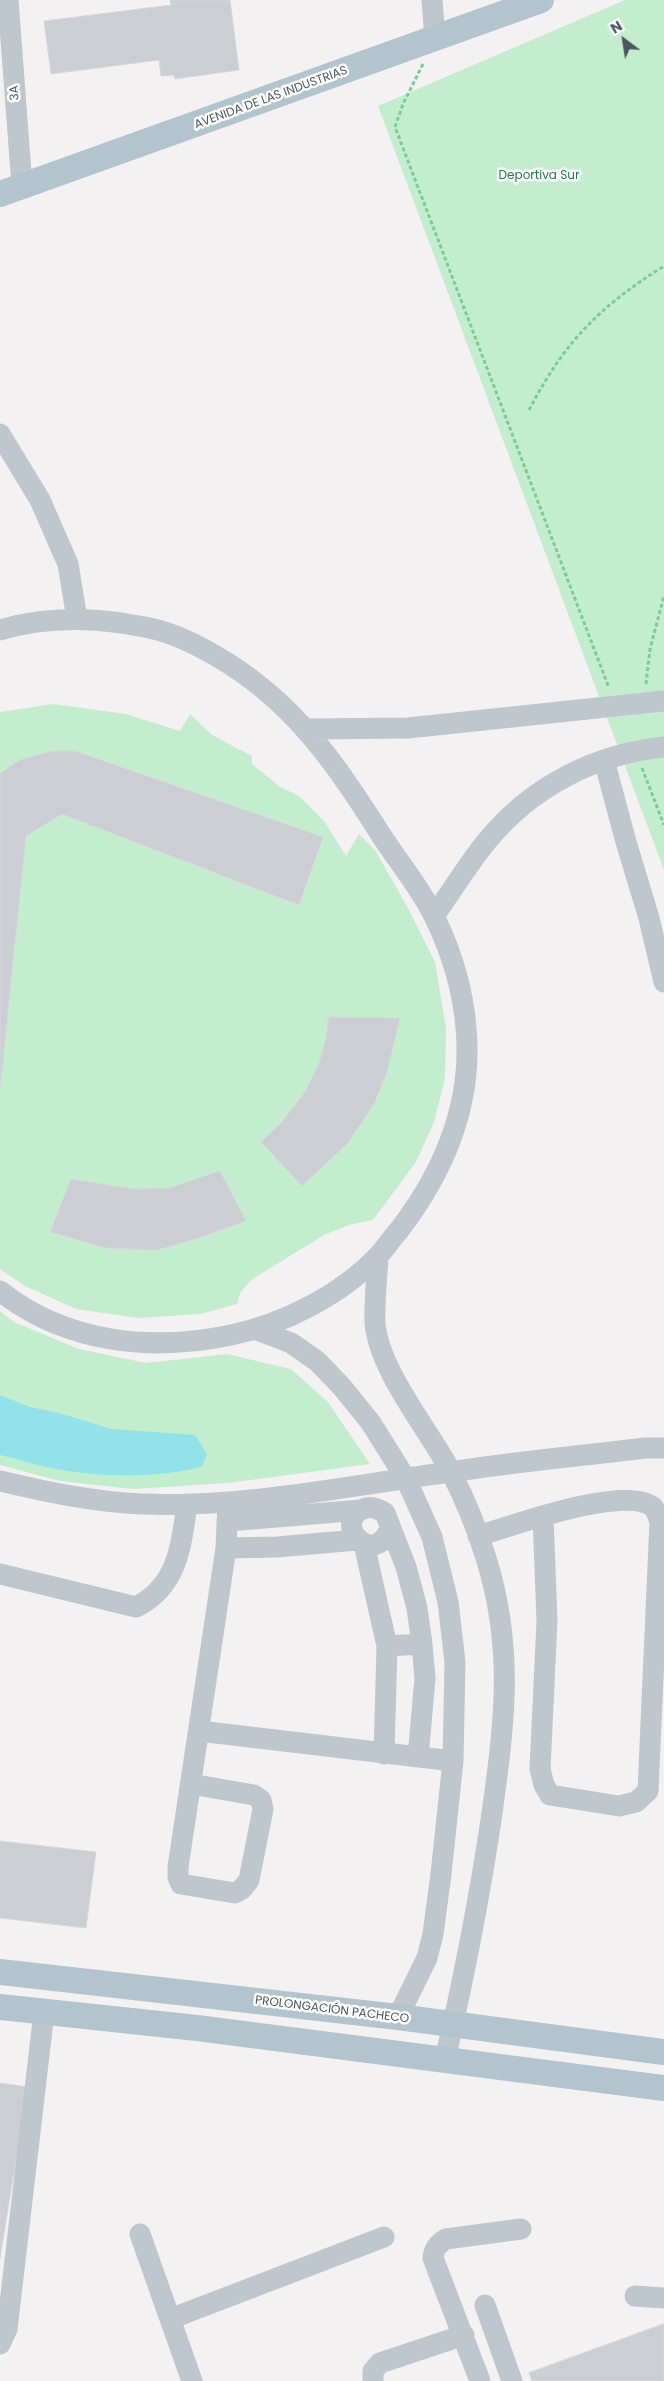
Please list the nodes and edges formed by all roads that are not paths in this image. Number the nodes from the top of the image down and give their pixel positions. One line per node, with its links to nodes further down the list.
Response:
1 (8, 0): 5 (street, 3A)
2 (432, 0): 4 (street)
3 (541, 0): 4 (main road, AVENIDA DE LAS INDUSTRIAS)
4 (435, 39): 5 (main road, AVENIDA DE LAS INDUSTRIAS)
5 (11, 190)
6 (0, 434): 7 (street)
7 (77, 619): 8 (street); 10 (street)
8 (0, 630)
9 (656, 702): 10 (street)
10 (306, 729): 13 (street)
11 (664, 747): 12 (street)
12 (604, 760): 13 (street); 14 (street)
13 (434, 916): 15 (street)
14 (664, 982)
15 (378, 1256): 17 (street); 19 (street)
16 (0, 1291): 17 (street)
17 (257, 1330): 20 (street)
18 (664, 1448): 19 (street)
19 (451, 1472): 20 (street); 28 (street)
20 (406, 1479): 24 (street); 38 (street)
21 (0, 1481): 22 (street)
22 (187, 1504): 24 (street); 32 (street)
23 (361, 1510): 26 (street); 27 (street); 29 (street)
24 (228, 1511): 26 (street); 31 (street)
25 (543, 1516): 25 (street); 28 (street)
26 (278, 1517): 30 (street)
27 (390, 1528): 29 (street); 33 (street)
28 (478, 1536): 44 (street)
29 (361, 1542): 30 (street); 34 (street)
30 (277, 1547): 31 (street)
31 (226, 1548): 35 (street)
32 (0, 1574)
33 (422, 1644): 34 (street); 37 (street)
34 (387, 1646): 36 (street)
35 (199, 1731): 36 (street); 39 (street)
36 (384, 1754): 37 (street)
37 (418, 1757): 38 (street)
38 (453, 1762): 43 (street)
39 (191, 1784): 39 (street)
40 (0, 1972): 43 (main road, PROLONGACIÓN PACHECO)
41 (0, 2007): 42 (main road)
42 (44, 2012): 46 (main road); 56 (street)
43 (398, 2017): 44 (main road, PROLONGACIÓN PACHECO)
44 (453, 2025): 45 (main road, PROLONGACIÓN PACHECO); 46 (street)
45 (664, 2052)
46 (445, 2060): 47 (main road)
47 (664, 2088)
48 (521, 2229): 55 (street)
49 (140, 2234): 54 (street)
50 (384, 2237): 54 (street)
51 (635, 2296): 52 (street)
52 (664, 2298)
53 (485, 2305): 60 (street)
54 (170, 2319): 58 (street)
55 (464, 2335): 57 (street); 59 (street)
56 (0, 2344)
57 (477, 2380)
58 (192, 2381)
59 (373, 2381)
60 (512, 2381)

